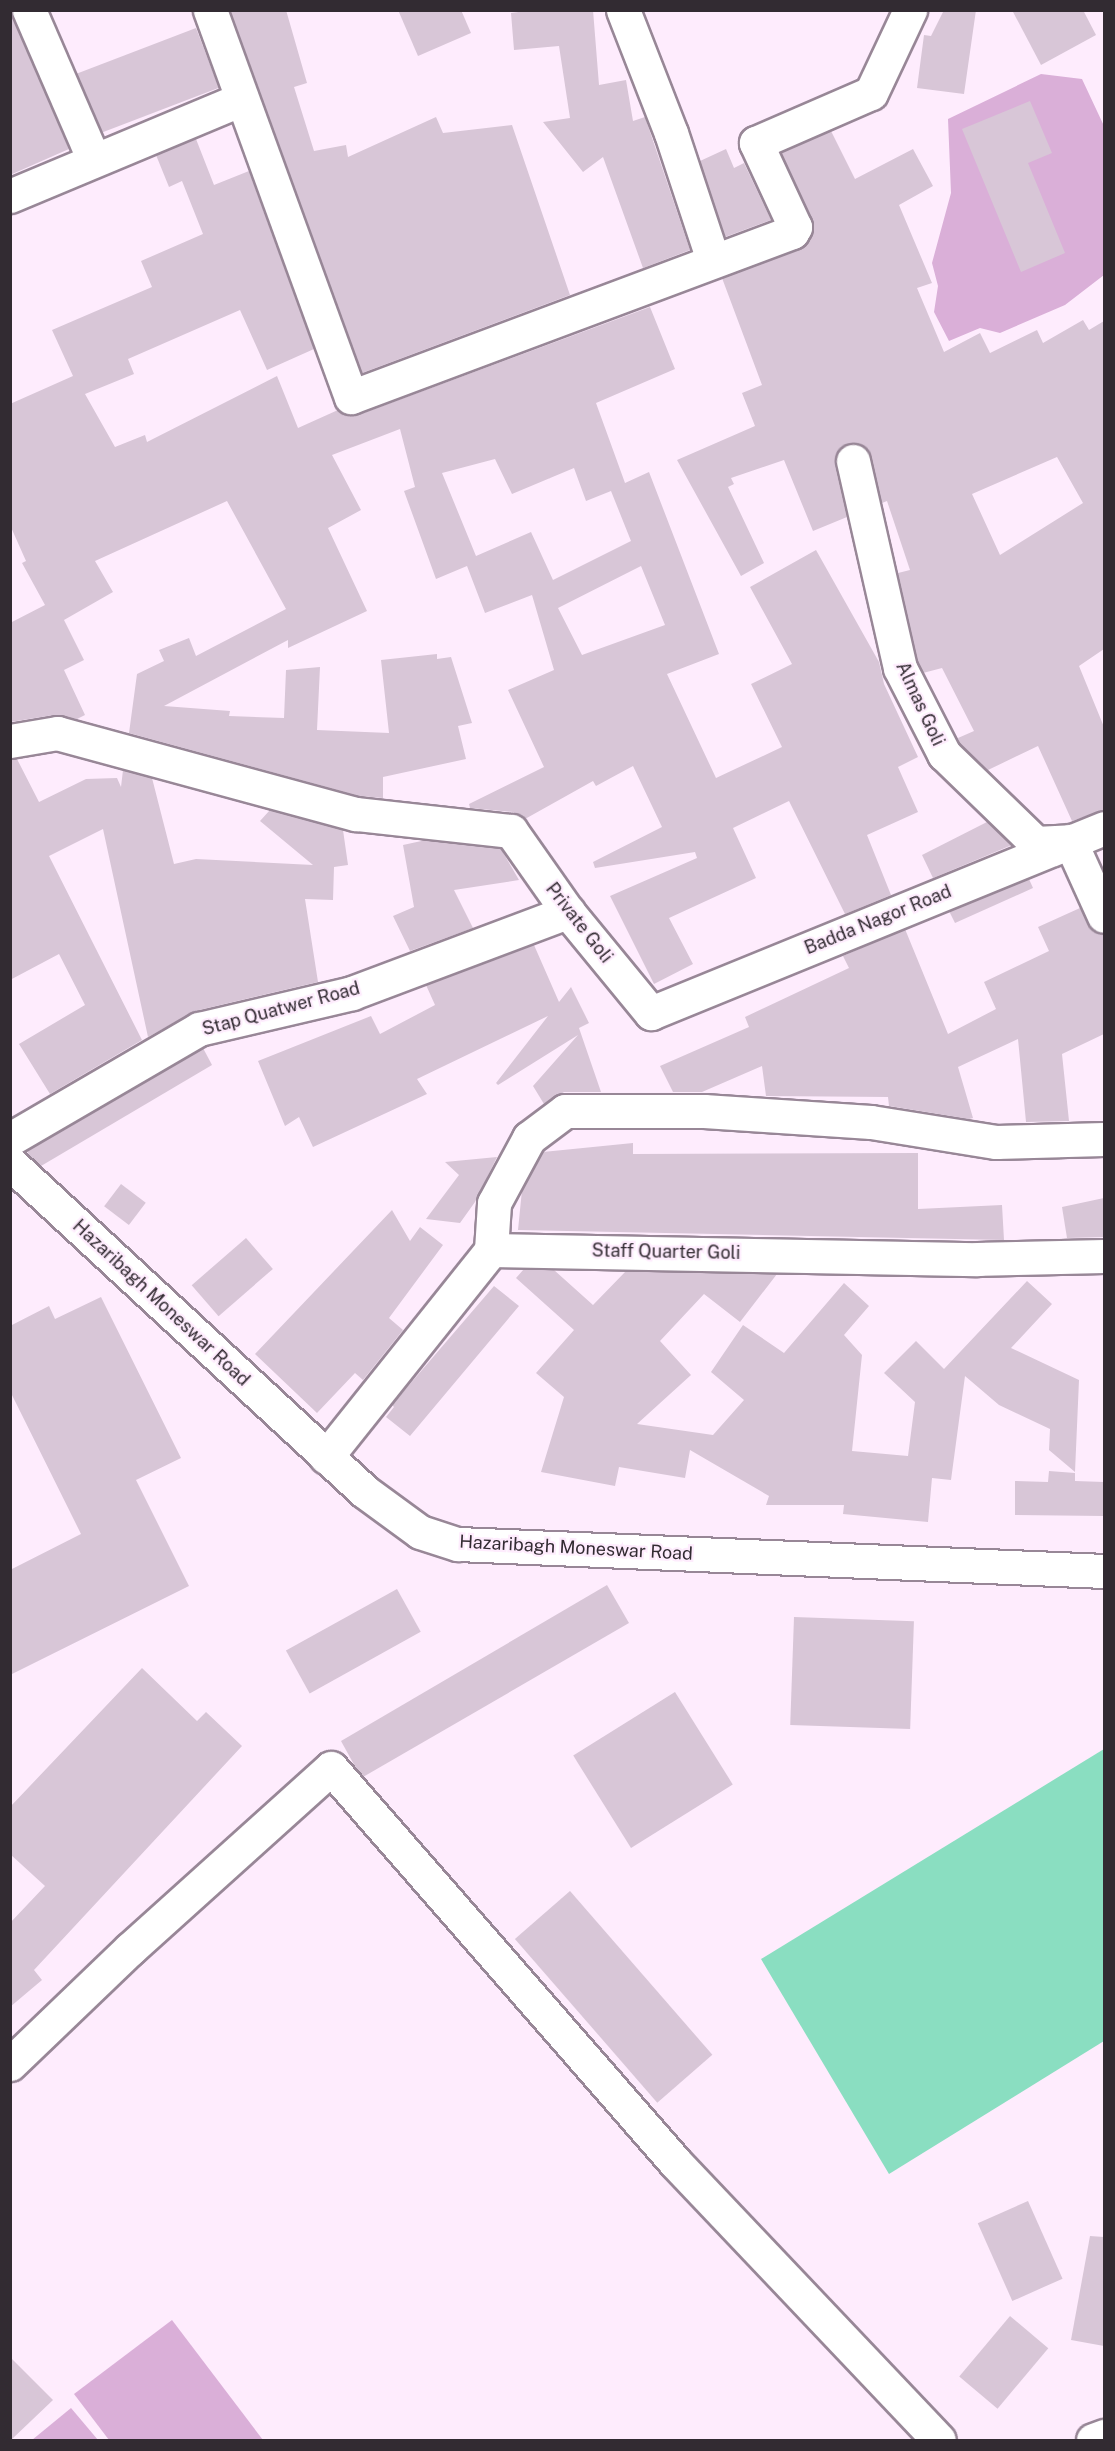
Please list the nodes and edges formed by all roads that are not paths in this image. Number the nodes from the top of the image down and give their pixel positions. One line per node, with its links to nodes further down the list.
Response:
1 (29, 10): 6 (street)
2 (210, 10): 5 (street)
3 (623, 10): 8 (street)
4 (910, 10): 8 (street)
5 (242, 99): 6 (street); 8 (street)
6 (94, 160): 7 (street)
7 (10, 196)
8 (713, 260)
9 (853, 461): 12 (street, Almas Goli)
10 (10, 741): 13 (street, Private Goli)
11 (1104, 828): 12 (street, Badda Nagor Road)
12 (1070, 841): 14 (street); 15 (street, Badda Nagor Road)
13 (568, 912): 15 (street, Private Goli); 16 (street, Stap Quatwer Road)
14 (1104, 916)
15 (651, 1013)
16 (10, 1139)
17 (1104, 1139): 19 (street)
18 (10, 1163): 21 (street, Hazaribagh Moneswar Road)
19 (491, 1250): 20 (street, Staff Quarter Goli); 21 (street)
20 (1104, 1256)
21 (326, 1457): 22 (street, Hazaribagh Moneswar Road)
22 (1104, 1571)
23 (10, 2064): 25 (street)
24 (1104, 2436): 26 (street)
25 (939, 2440)
26 (1093, 2440)

